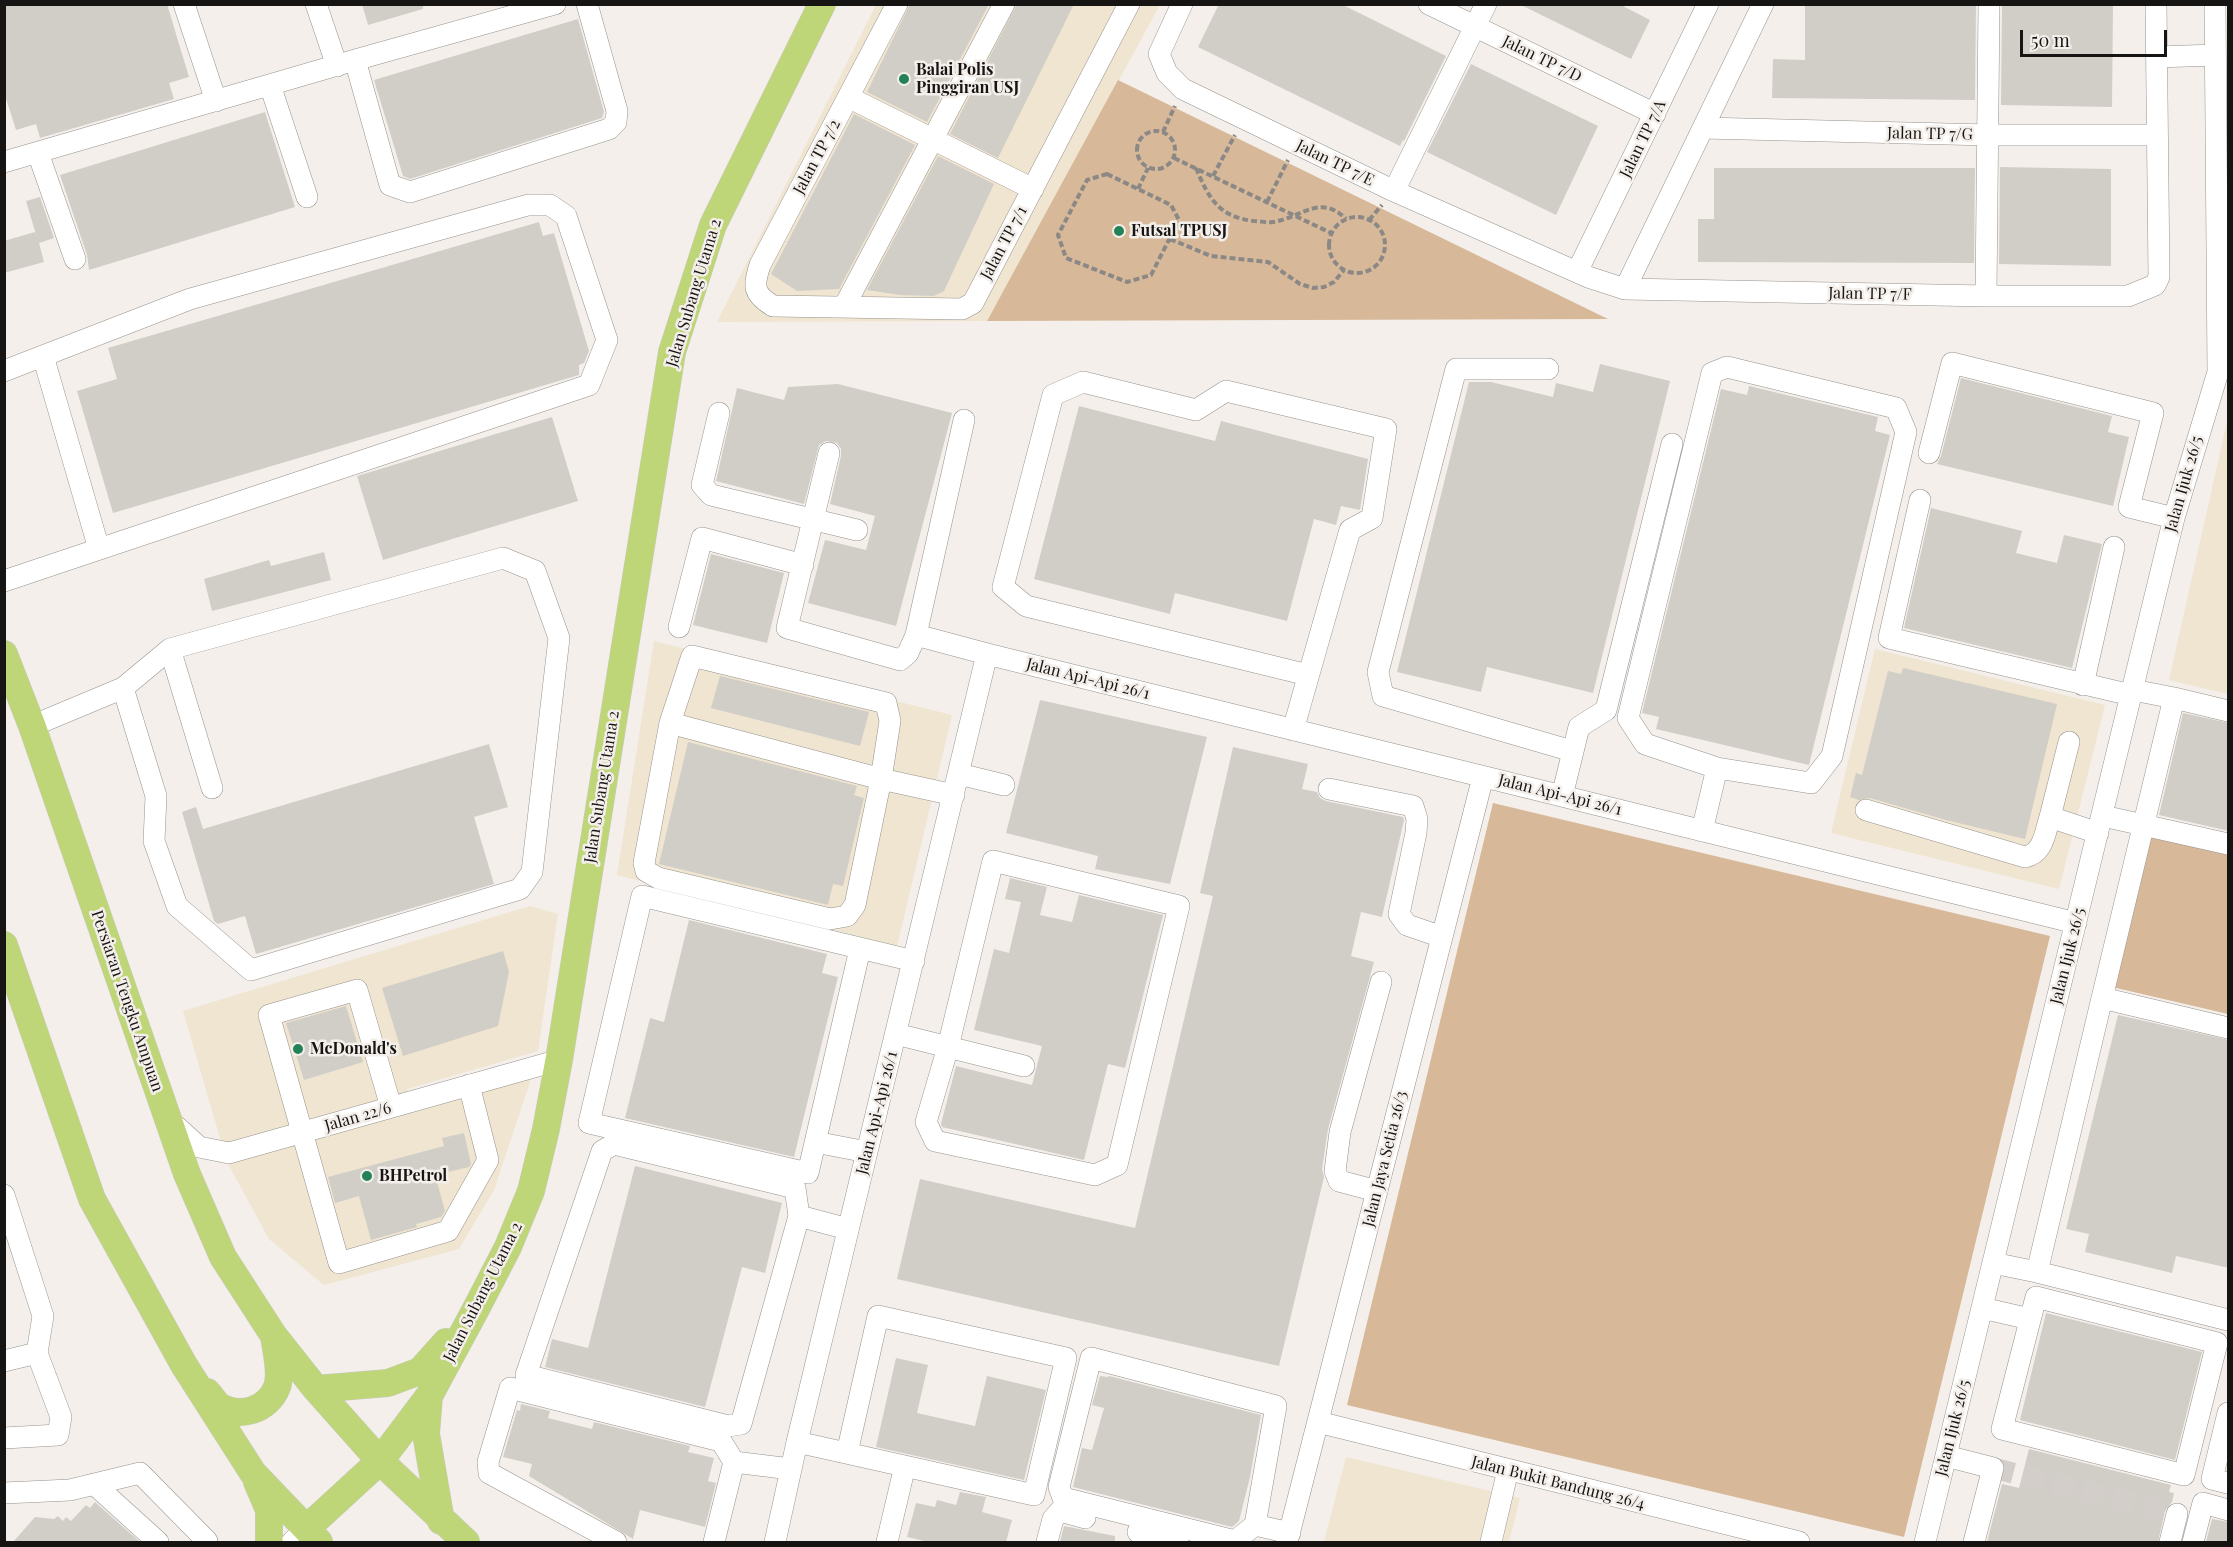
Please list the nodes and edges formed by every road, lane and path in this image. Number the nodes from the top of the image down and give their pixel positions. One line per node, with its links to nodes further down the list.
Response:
1 (184, 4): 24 (street)
2 (316, 4): 20 (street)
3 (555, 4): 20 (street)
4 (588, 4): 20 (street)
5 (822, 4): 112 (main road, Jalan Subang Utama 2)
6 (897, 4): 23 (street, Jalan TP 7/2)
7 (1004, 4): 31 (street)
8 (1129, 4): 39 (street, Jalan TP 7/1)
9 (1182, 4): 22 (street, Jalan TP 7/E)
10 (1429, 4): 17 (street, Jalan TP 7/D)
11 (1486, 4): 17 (street)
12 (1708, 4): 25 (street, Jalan TP 7/A)
13 (1763, 4): 27 (street)
14 (1989, 4): 29 (street)
15 (2156, 4): 19 (street)
16 (2215, 4): 18 (street, Jalan Ijuk 26/5)
17 (1474, 27): 25 (street, Jalan TP 7/D); 41 (street)
18 (2215, 55): 19 (street); 58 (street, Jalan Ijuk 26/5)
19 (2157, 57): 30 (street)
20 (346, 63): 21 (street)
21 (270, 85): 24 (street); 42 (street)
22 (1183, 89): 26 (street, Jalan TP 7/E); 28 (path)
23 (848, 97): 31 (street); 53 (street, Jalan TP 7/2)
24 (216, 101): 33 (street)
25 (1655, 114): 50 (street, Jalan TP 7/A)
26 (1244, 119): 32 (street, Jalan TP 7/E); 38 (path)
27 (1703, 128): 29 (street, Jalan TP 7/G); 51 (street)
28 (1163, 132): 35 (path); 36 (path)
29 (1989, 135): 30 (street, Jalan TP 7/G); 52 (street)
30 (2156, 135): 52 (street, Jalan TP 7/F)
31 (933, 139): 39 (street); 54 (street)
32 (1296, 144): 41 (street, Jalan TP 7/E); 43 (path)
33 (38, 153): 34 (street); 48 (street)
34 (6, 157)
35 (1174, 158): 36 (path); 37 (path)
36 (1148, 168): 40 (path)
37 (1196, 168): 38 (path); 44 (path)
38 (1213, 176): 43 (path)
39 (1033, 189): 54 (street, Jalan TP 7/1)
40 (1138, 189): 47 (path); 47 (path)
41 (1394, 191): 50 (street, Jalan TP 7/E)
42 (307, 197)
43 (1267, 202): 44 (path)
44 (1294, 215): 45 (path); 46 (path)
45 (1346, 219): 46 (path); 49 (path)
46 (1331, 233): 49 (path)
47 (1170, 240): 49 (path)
48 (75, 259)
49 (1344, 270)
50 (1577, 273): 51 (street, Jalan TP 7/F)
51 (1625, 289): 52 (street, Jalan TP 7/F)
52 (1986, 296)
53 (773, 306): 54 (street, Jalan TP 7/1)
54 (844, 307)
55 (43, 356): 57 (street); 69 (street); 69 (street)
56 (1548, 369): 87 (street)
57 (4, 371)
58 (2223, 373): 66 (street, Jalan Ijuk 26/5)
59 (719, 412): 65 (street)
60 (964, 420): 73 (street)
61 (1672, 444): 87 (street)
62 (829, 453): 65 (street)
63 (1929, 453): 66 (street)
64 (1920, 500): 78 (street)
65 (814, 518): 67 (street); 70 (street)
66 (2174, 518): 80 (street, Jalan Ijuk 26/5)
67 (857, 530)
68 (2114, 547): 78 (street)
69 (99, 549): 71 (street)
70 (802, 565): 72 (street); 73 (street)
71 (4, 581)
72 (679, 627)
73 (916, 635): 76 (street)
74 (170, 649): 79 (street); 79 (street); 93 (street)
75 (4, 654): 84 (main road, Persiaran Tengku Ampuan)
76 (987, 654): 85 (street, Jalan Api-Api 26/1); 91 (street, Jalan Api-Api 26/1)
77 (1308, 675): 77 (street); 85 (street)
78 (2083, 685): 80 (street)
79 (123, 688): 84 (street)
80 (2132, 692): 81 (street); 98 (street, Jalan Ijuk 26/5)
81 (2174, 698): 82 (street); 99 (street)
82 (2229, 711)
83 (670, 723): 90 (street); 90 (street); 90 (street)
84 (32, 726): 116 (main road, Persiaran Tengku Ampuan)
85 (1293, 730): 89 (street, Jalan Api-Api 26/1)
86 (2069, 742): 97 (street)
87 (1572, 752): 95 (street)
88 (1717, 768): 88 (street); 100 (street)
89 (1483, 777): 95 (street, Jalan Api-Api 26/1); 103 (street, Jalan Jaya Setia 26/3)
90 (881, 779): 91 (street)
91 (957, 784): 92 (street); 106 (street, Jalan Api-Api 26/1)
92 (1004, 785)
93 (212, 788)
94 (1329, 789): 103 (street)
95 (1562, 796): 100 (street, Jalan Api-Api 26/1)
96 (1866, 810): 97 (street)
97 (2050, 817): 98 (street)
98 (2101, 824): 99 (street); 102 (street, Jalan Ijuk 26/5)
99 (2144, 825): 101 (street); 108 (street)
100 (1702, 831): 102 (street, Jalan Api-Api 26/1)
101 (2229, 844)
102 (2076, 923): 124 (street, Jalan Ijuk 26/5)
103 (1442, 937): 120 (street, Jalan Jaya Setia 26/3)
104 (4, 945): 133 (main road)
105 (860, 949): 106 (street); 118 (street); 118 (street)
106 (914, 962): 110 (street, Jalan Api-Api 26/1)
107 (1381, 982): 120 (street)
108 (2102, 998): 109 (street); 125 (street)
109 (2229, 1028)
110 (897, 1034): 111 (street); 119 (street, Jalan Api-Api 26/1)
111 (948, 1047): 111 (street); 113 (street)
112 (559, 1060): 114 (street, Jalan 22/6); 126 (main road, Jalan Subang Utama 2)
113 (1024, 1066)
114 (469, 1085): 115 (street, Jalan 22/6); 117 (street)
115 (391, 1107): 117 (street, Jalan 22/6); 117 (street)
116 (167, 1118): 117 (street, Jalan 22/6); 130 (main road, Persiaran Tengku Ampuan)
117 (304, 1132)
118 (815, 1142): 119 (street)
119 (867, 1152): 123 (street, Jalan Api-Api 26/1)
120 (1377, 1191): 137 (street, Jalan Jaya Setia 26/3)
121 (4, 1195): 131 (street)
122 (799, 1216): 122 (street); 123 (street)
123 (848, 1229): 139 (street, Jalan Api-Api 26/1)
124 (1993, 1263): 125 (street); 127 (street, Jalan Ijuk 26/5)
125 (2037, 1272): 129 (street)
126 (477, 1307): 134 (main road); 135 (main road, Jalan Subang Utama 2)
127 (1982, 1308): 128 (street); 141 (street, Jalan Ijuk 26/5)
128 (2030, 1319): 128 (street)
129 (2229, 1320)
130 (274, 1336): 133 (main road); 134 (main road, Persiaran Tengku Ampuan)
131 (38, 1353): 132 (street); 138 (street)
132 (4, 1361)
133 (184, 1365): 147 (main road)
134 (316, 1389): 142 (main road)
135 (429, 1396): 142 (main road, Jalan Subang Utama 2); 153 (main road)
136 (2229, 1413): 148 (street)
137 (1318, 1422): 146 (street, Jalan Bukit Bandung 26/4); 156 (street, Jalan Jaya Setia 26/3)
138 (4, 1438)
139 (797, 1442): 140 (street); 145 (street, Jalan Api-Api 26/1)
140 (847, 1453): 144 (street); 144 (street)
141 (1946, 1456): 169 (street, Jalan Ijuk 26/5); 170 (street)
142 (380, 1461): 153 (main road); 155 (main road, Jalan Subang Utama 2)
143 (734, 1462): 145 (street); 161 (street); 162 (street)
144 (905, 1466): 164 (street)
145 (791, 1469): 163 (street, Jalan Api-Api 26/1)
146 (1508, 1470): 167 (street); 168 (street, Jalan Bukit Bandung 26/4)
147 (253, 1473): 155 (main road); 159 (main road)
148 (2229, 1483)
149 (94, 1484): 150 (street); 157 (street); 158 (street)
150 (7, 1496)
151 (2229, 1510): 172 (street)
152 (2177, 1514): 171 (street)
153 (441, 1521): 160 (main road)
154 (1255, 1526): 154 (street); 156 (street)
155 (306, 1538)
156 (1289, 1538)
157 (158, 1542)
158 (206, 1542)
159 (269, 1542)
160 (466, 1542)
161 (616, 1542)
162 (714, 1542)
163 (775, 1542)
164 (887, 1542)
165 (1047, 1542): 166 (street)
166 (1178, 1542)
167 (1491, 1542)
168 (1799, 1542)
169 (1925, 1542)
170 (1974, 1542)
171 (2170, 1542)
172 (2193, 1542)

